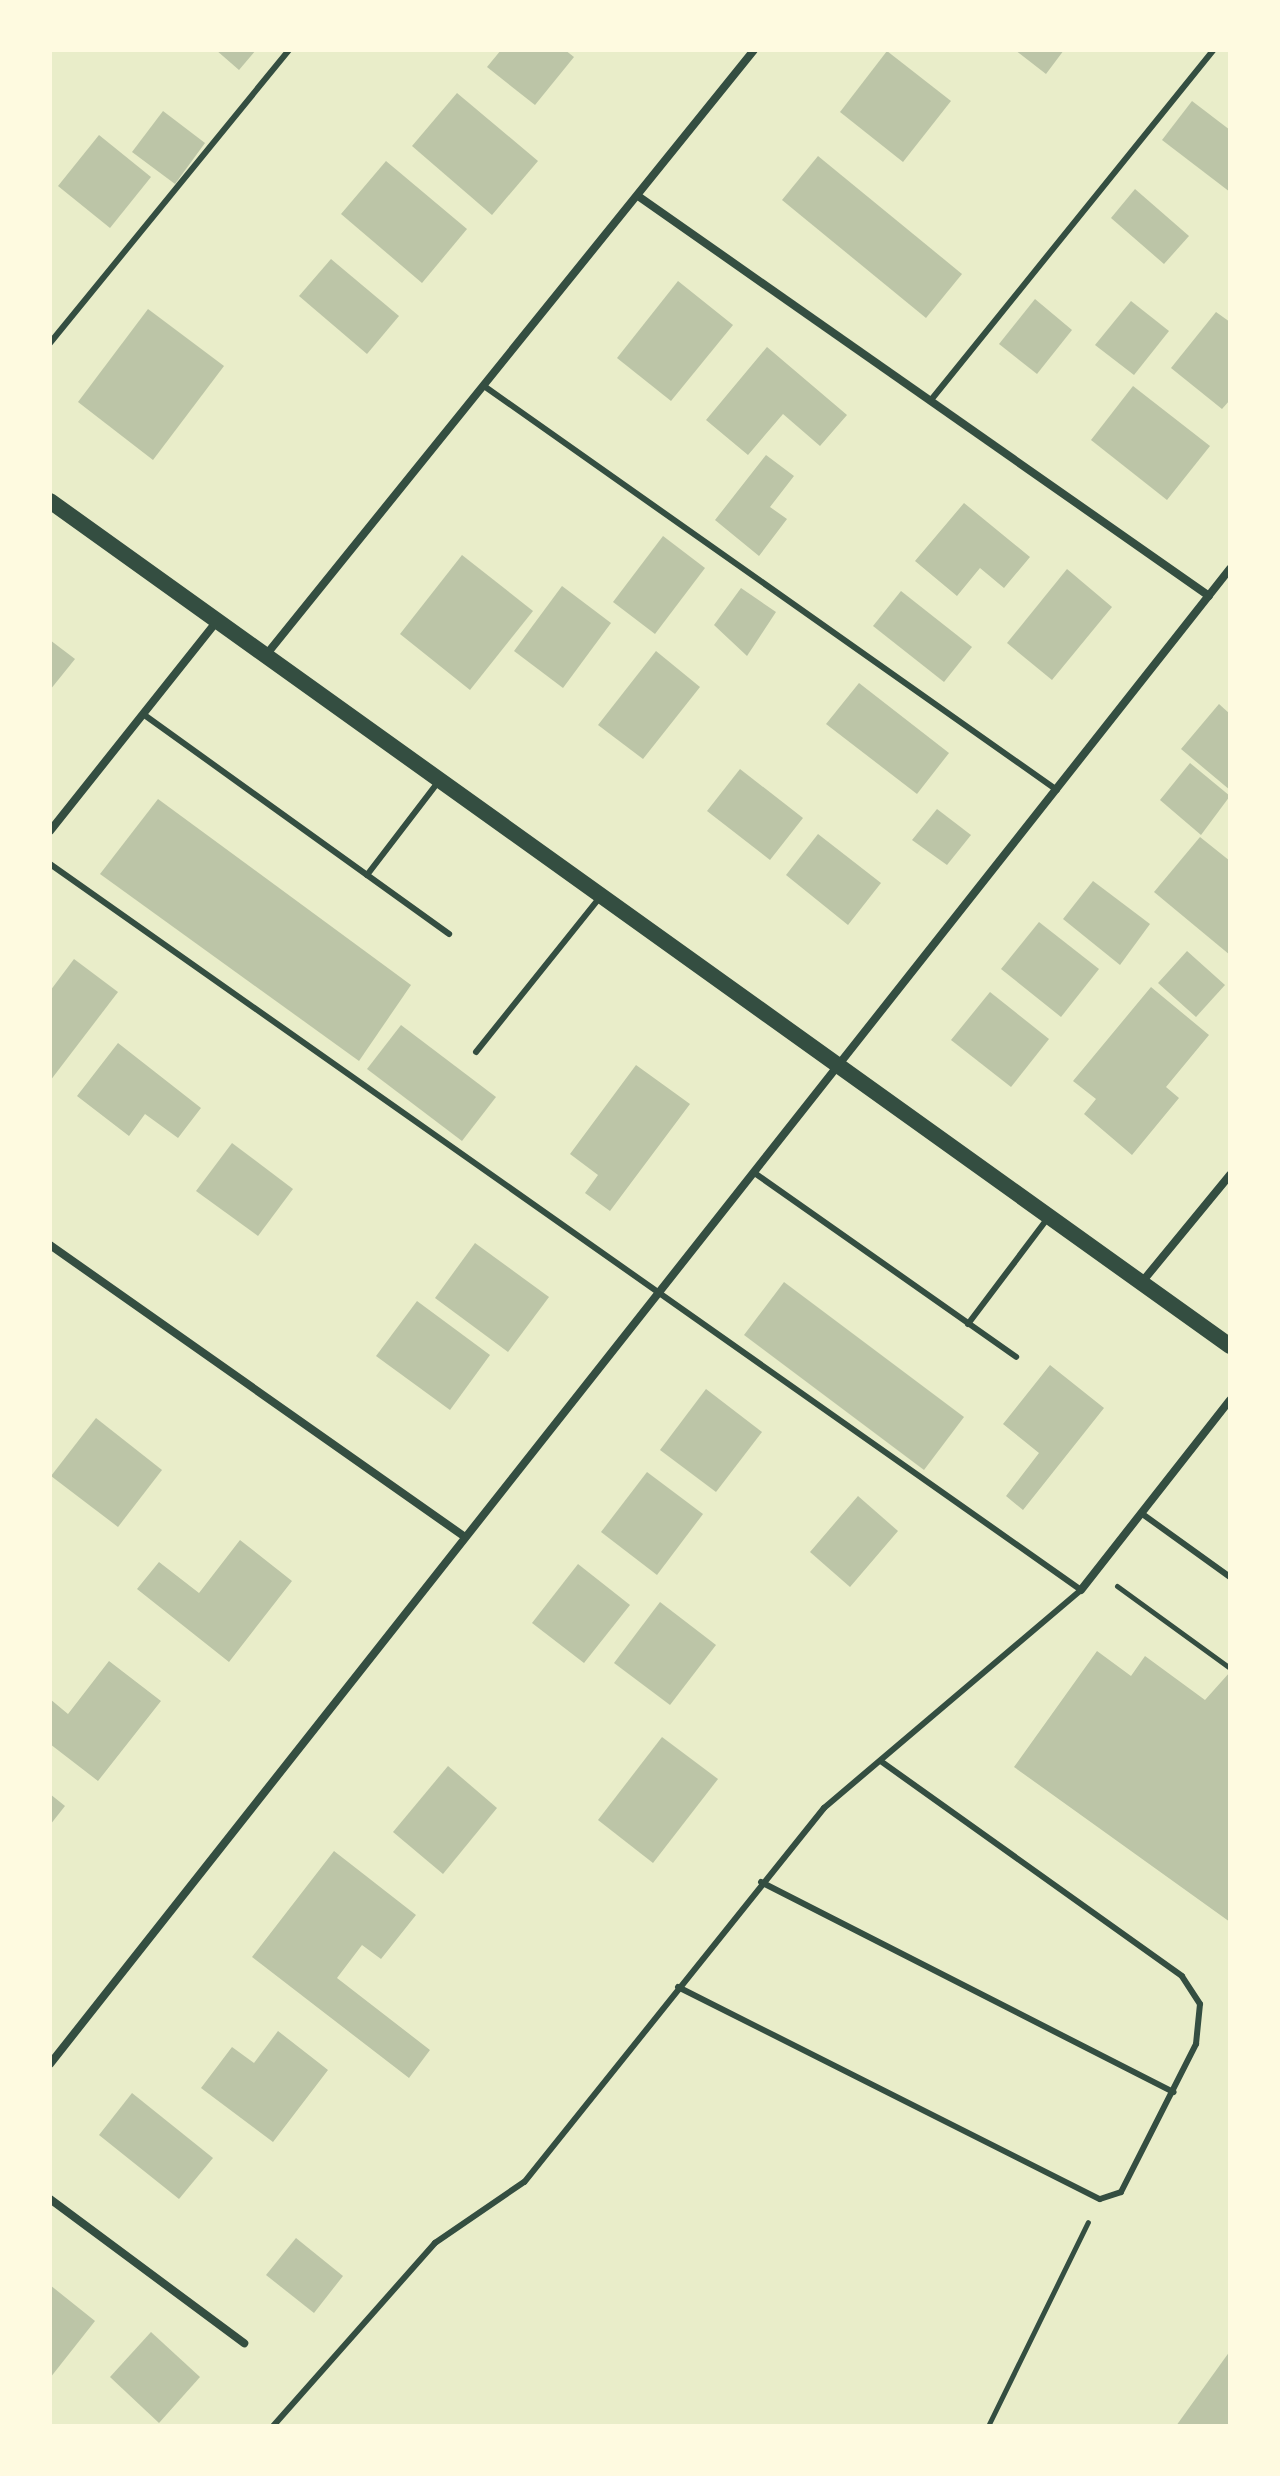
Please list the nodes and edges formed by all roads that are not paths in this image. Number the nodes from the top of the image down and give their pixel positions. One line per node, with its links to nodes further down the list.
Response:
1 (289, 50): 5 (lane)
2 (754, 50): 4 (street)
3 (1213, 50): 7 (lane)
4 (638, 196): 6 (street); 7 (street)
5 (50, 343)
6 (484, 386): 12 (street); 15 (lane)
7 (931, 400): 10 (street)
8 (50, 501): 11 (main road)
9 (1230, 569): 10 (street)
10 (1209, 596): 15 (street)
11 (217, 621): 12 (main road); 13 (street)
12 (265, 655): 14 (main road)
13 (143, 714): 16 (street); 18 (lane)
14 (439, 780): 18 (lane); 19 (main road)
15 (1057, 790): 22 (street)
16 (50, 831)
17 (50, 864): 28 (lane)
18 (367, 875): 20 (lane)
19 (601, 896): 21 (lane); 22 (main road)
20 (449, 934)
21 (476, 1052)
22 (842, 1068): 23 (street); 25 (main road)
23 (756, 1174): 28 (street); 29 (lane)
24 (1230, 1175): 27 (street)
25 (1049, 1216): 27 (main road); 29 (lane)
26 (50, 1245): 34 (street)
27 (1142, 1282): 30 (main road)
28 (658, 1297): 34 (street); 36 (lane)
29 (968, 1324): 31 (lane)
30 (1230, 1346)
31 (1016, 1357)
32 (1230, 1400): 33 (street)
33 (1141, 1513): 35 (lane); 36 (street)
34 (465, 1537): 40 (street)
35 (1230, 1577)
36 (1081, 1590): 37 (lane)
37 (881, 1761): 38 (lane); 41 (lane)
38 (761, 1882): 39 (lane); 41 (lane)
39 (678, 1987): 41 (lane); 44 (lane)
40 (50, 2064)
41 (1174, 2092)
42 (50, 2199): 43 (street)
43 (244, 2343)
44 (273, 2426)

